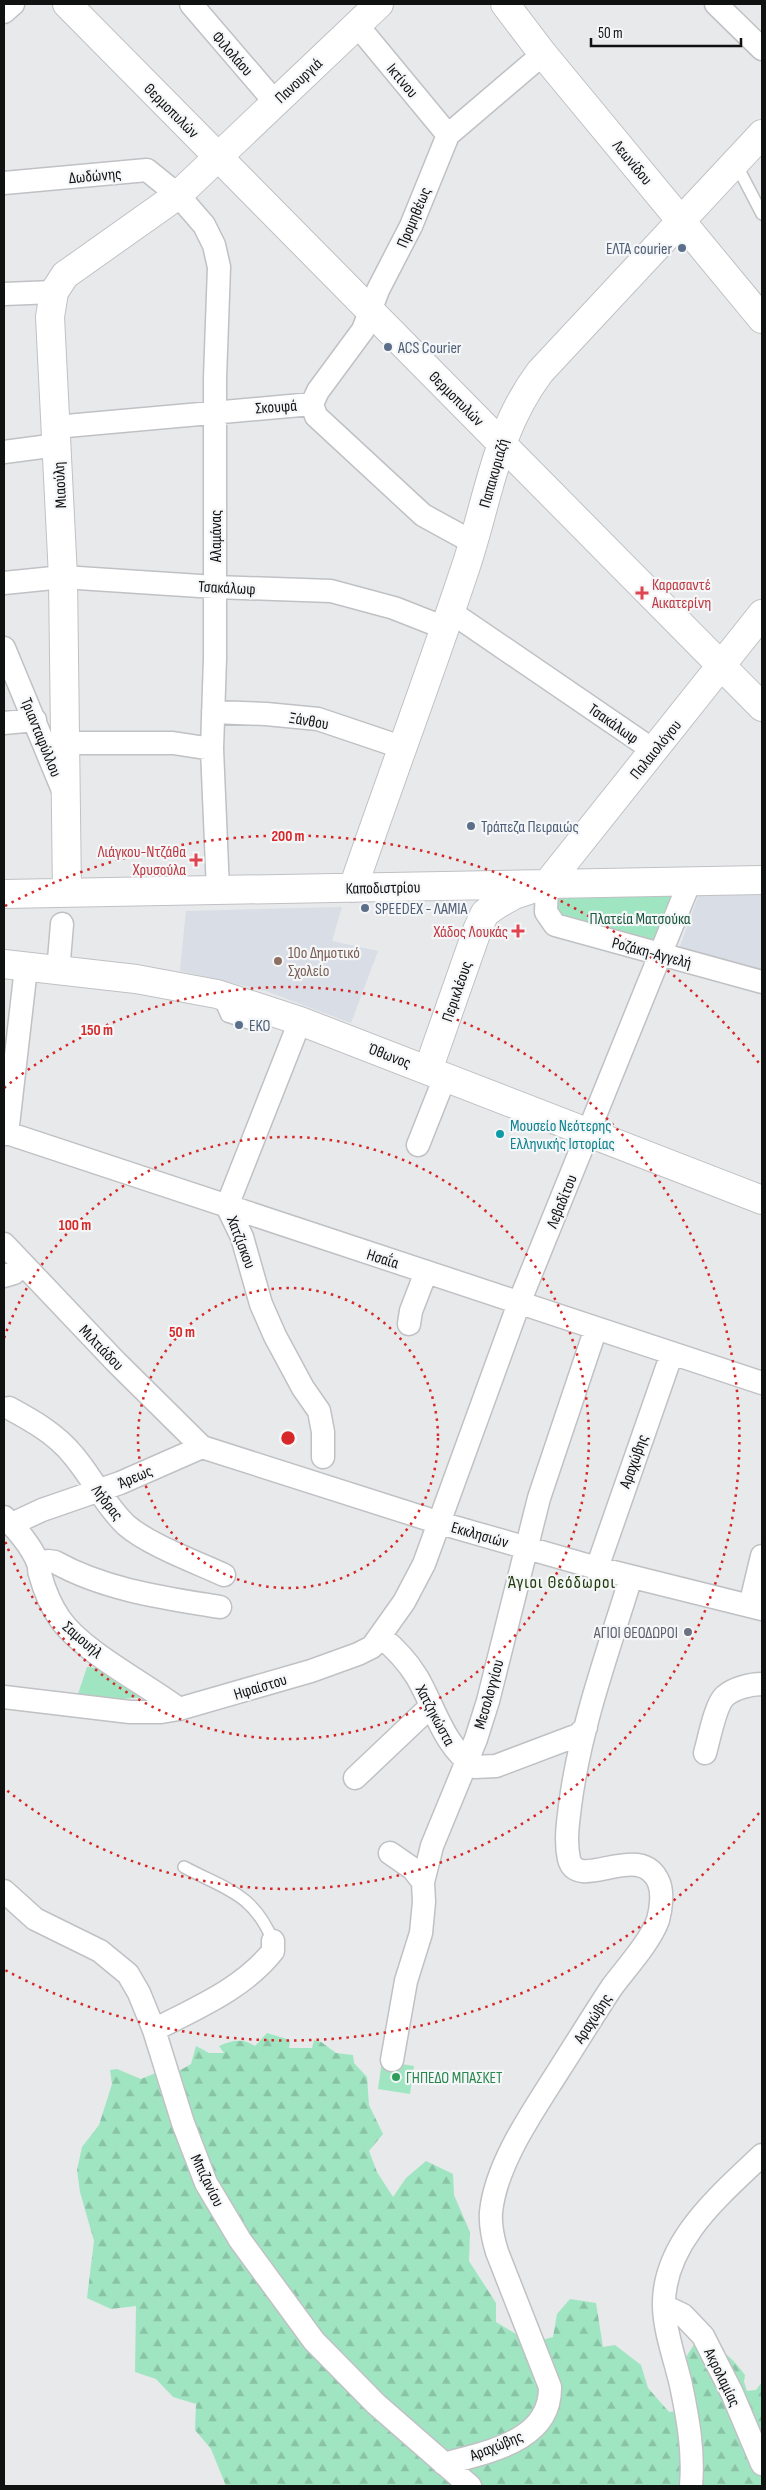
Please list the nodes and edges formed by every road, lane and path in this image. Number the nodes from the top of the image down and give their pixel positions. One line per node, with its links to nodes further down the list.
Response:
1 (13, 4): 7 (street)
2 (67, 4): 14 (main road, Θερμοπυλών)
3 (191, 4): 11 (street, Φιλολάου)
4 (379, 4): 8 (main road, Πανουργιά)
5 (716, 4): 9 (street)
6 (506, 5): 10 (main road, Λεωνίδου)
7 (4, 12)
8 (358, 25): 11 (main road, Πανουργιά); 12 (street, Ικτίνου)
9 (762, 49)
10 (542, 54): 12 (street, Προμηθέως); 19 (main road, Λεωνίδου)
11 (275, 102): 14 (main road, Πανουργιά)
12 (448, 134): 22 (street, Προμηθέως)
13 (762, 134): 15 (main road, Παπακυριαζή)
14 (219, 158): 17 (main road, Μιαούλη); 22 (main road, Θερμοπυλών)
15 (736, 162): 18 (lane); 19 (main road, Παπακυριαζή)
16 (4, 183): 17 (street, Δωδώνης)
17 (178, 194): 20 (main road, Μιαούλη); 25 (street, Αλαμάνας)
18 (762, 214)
19 (681, 219): 23 (main road, Λεωνίδου); 27 (main road, Παπακυριαζή)
20 (54, 292): 21 (street); 26 (main road, Μιαούλη)
21 (4, 294)
22 (372, 312): 24 (street, Προμηθέως); 27 (main road, Θερμοπυλών)
23 (762, 319)
24 (312, 404): 25 (street, Σκουφά); 29 (street, Σκουφά)
25 (215, 411): 26 (street, Σκουφά); 32 (street, Αλαμάνας)
26 (56, 436): 28 (street, Σκουφά); 30 (main road, Μιαούλη)
27 (501, 442): 29 (main road, Παπακυριαζή); 36 (main road, Θερμοπυλών)
28 (4, 452)
29 (474, 543): 34 (main road, Παπακυριαζή)
30 (63, 577): 31 (street, Τσακάλωφ); 32 (street, Τσακάλωφ); 41 (main road, Μιαούλη)
31 (4, 584)
32 (215, 587): 34 (street, Τσακάλωφ); 38 (street, Αλαμάνας)
33 (762, 614): 36 (main road, Παλαιολόγου)
34 (448, 620): 42 (main road, Παπακυριαζή); 44 (street, Τσακάλωφ)
35 (4, 648): 39 (street, Τριανταφύλλου)
36 (722, 666): 37 (main road, Θερμοπυλών); 44 (main road, Παλαιολόγου)
37 (762, 707)
38 (214, 712): 42 (street, Ξάνθου); 43 (street, Αλαμάνας)
39 (35, 720): 40 (street); 45 (street, Τριανταφύλλου)
40 (4, 723)
41 (67, 743): 43 (street); 45 (main road, Μιαούλη)
42 (401, 747): 50 (main road, Παπακυριαζή)
43 (212, 749): 51 (street, Αλαμάνας)
44 (654, 750): 48 (main road, Παλαιολόγου)
45 (67, 798): 52 (main road, Μιαούλη)
46 (762, 880): 47 (main road, Καποδιστρίου)
47 (690, 882): 48 (main road, Καποδιστρίου); 56 (street, Λεβαδίτου)
48 (547, 884): 49 (main road, Καποδιστρίου); 54 (main road); 56 (street, Ροζάκη-Αγγελή)
49 (474, 886): 50 (main road, Καποδιστρίου); 54 (main road)
50 (353, 888): 51 (main road, Καποδιστρίου)
51 (218, 890): 52 (main road, Καποδιστρίου)
52 (67, 893): 53 (main road, Καποδιστρίου)
53 (4, 894)
54 (485, 912): 62 (main road, Περικλέους)
55 (62, 924): 58 (street)
56 (662, 954): 59 (street, Ροζάκη-Αγγελή); 64 (street, Λεβαδίτου)
57 (15, 966): 58 (main road, Όθωνος); 60 (street)
58 (58, 972): 61 (main road, Όθωνος)
59 (762, 982)
60 (12, 1017): 63 (street)
61 (300, 1021): 62 (main road, Όθωνος); 67 (street, Χατζίσκου)
62 (436, 1073): 64 (main road, Όθωνος); 65 (street)
63 (5, 1133): 67 (street, Ησαΐα)
64 (589, 1133): 66 (main road, Όθωνος); 72 (street, Λεβαδίτου)
65 (418, 1145)
66 (762, 1200)
67 (228, 1206): 70 (street, Ησαΐα); 79 (street, Χατζίσκου)
68 (4, 1244): 69 (street, Μιλτιάδου)
69 (24, 1265): 71 (street); 78 (street, Μιλτιάδου)
70 (426, 1272): 72 (street, Ησαΐα); 73 (street)
71 (4, 1276)
72 (519, 1303): 74 (street, Ησαΐα); 82 (street, Λεβαδίτου)
73 (409, 1324)
74 (596, 1328): 75 (street, Ησαΐα); 83 (street, Μεσολογγίου)
75 (672, 1354): 76 (street, Ησαΐα); 86 (street, Αραχώβης)
76 (762, 1383)
77 (9, 1408): 80 (street, Λήδρας)
78 (202, 1447): 80 (street, Άρεως); 82 (street, Εκκλησιών)
79 (324, 1457)
80 (98, 1490): 81 (street, Άρεως); 87 (street, Λήδρας)
81 (8, 1521): 85 (street, Σαμουήλ)
82 (440, 1523): 83 (street, Εκκλησιών); 91 (street, Ηφαίστου)
83 (526, 1548): 86 (street, Εκκλησιών); 98 (street, Μεσολογγίου)
84 (762, 1556): 90 (street)
85 (39, 1564): 89 (street); 95 (street, Σαμουήλ)
86 (597, 1568): 88 (street, Εκκλησιών)
87 (224, 1575)
88 (631, 1577): 90 (street, Εκκλησιών); 96 (street, Αραχώβης)
89 (220, 1607)
90 (756, 1608)
91 (381, 1636): 94 (street, Χατζηκώστα); 95 (street, Ηφαίστου)
92 (762, 1684): 97 (street)
93 (4, 1697): 95 (street, Ηφαίστου)
94 (432, 1706): 98 (street, Χατζηκώστα); 99 (street)
95 (179, 1709)
96 (586, 1727): 98 (street, Χατζηκώστα); 109 (street, Αραχώβης)
97 (705, 1753)
98 (467, 1762): 102 (street, Μεσολογγίου)
99 (355, 1778)
100 (390, 1853): 102 (street)
101 (184, 1867): 104 (lane)
102 (422, 1882): 106 (street, Μεσολογγίου)
103 (4, 1891): 105 (street, Μπιζανίου)
104 (273, 1941): 105 (street)
105 (154, 2030): 109 (street, Μπιζανίου)
106 (392, 2060)
107 (762, 2155): 108 (street)
108 (664, 2306): 110 (street, Ακρολαμίας); 112 (street)
109 (444, 2464): 111 (street, Μπιζανίου)
110 (762, 2464)
111 (470, 2486)
112 (691, 2486)

